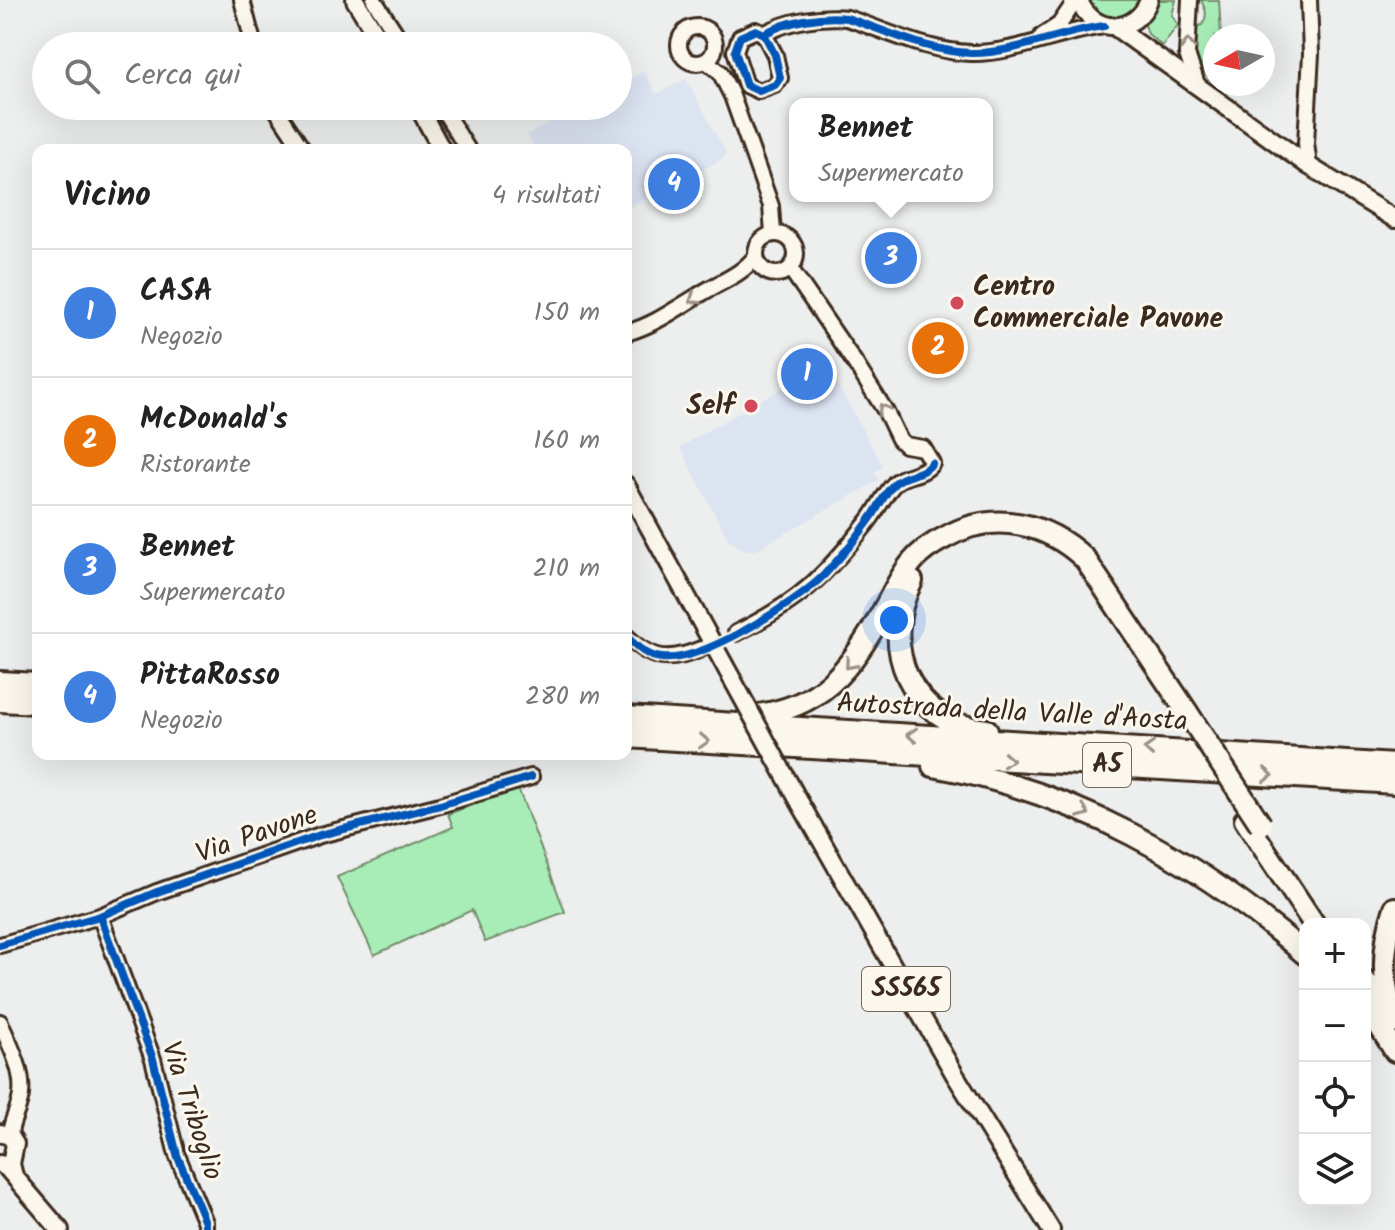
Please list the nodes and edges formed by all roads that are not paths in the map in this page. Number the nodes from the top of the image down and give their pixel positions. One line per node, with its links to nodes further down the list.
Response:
1 (242, 0): 9 (street)
2 (355, 0): 10 (main road)
3 (374, 0): 11 (street)
4 (1077, 0): 8 (main road); 15 (street)
5 (1190, 0): 18 (street, one-way to 5)
6 (1309, 0): 25 (street)
7 (1145, 8): 8 (main road); 16 (main road)
8 (1110, 27): 15 (street); 16 (main road)
9 (250, 32)
10 (374, 32)
11 (395, 32)
12 (764, 34): 13 (street); 13 (street); 15 (street)
13 (740, 37): 14 (street)
14 (715, 40): 17 (street); 17 (street)
15 (1019, 45)
16 (1159, 57): 18 (main road)
17 (706, 61): 27 (street)
18 (1198, 87): 25 (main road)
19 (283, 120): 22 (street)
20 (426, 120): 23 (main road)
21 (450, 120): 24 (street)
22 (299, 144)
23 (439, 144)
24 (464, 144)
25 (1309, 166): 26 (main road)
26 (1395, 219)
27 (773, 234): 28 (street); 29 (street)
28 (756, 256): 29 (street); 30 (street, one-way to 30)
29 (790, 268): 32 (street, one-way to 29)
30 (632, 331)
31 (632, 496): 66 (main road, SS565, bridge)
32 (736, 633)
33 (632, 642): 34 (street)
34 (701, 649)
35 (0, 682): 36 (highway)
36 (32, 684)
37 (0, 701): 38 (highway)
38 (32, 703)
39 (1179, 710): 40 (highway, one-way to 40); 43 (highway); 48 (highway, bridge)
40 (632, 715)
41 (632, 716): 43 (highway, Autostrada della Valle d'Aosta / A5, one-way to 41)
42 (632, 737): 44 (highway, Autostrada della Valle d'Aosta / A5, one-way to 44)
43 (1102, 746): 45 (highway, Autostrada della Valle d'Aosta / A5, one-way to 43)
44 (818, 748): 47 (highway, Autostrada della Valle d'Aosta / A5, one-way to 47); 54 (highway, one-way to 54)
45 (1395, 765)
46 (531, 777): 50 (street, Via Pavone)
47 (1395, 783)
48 (1253, 823): 51 (highway); 52 (highway)
49 (1395, 908): 58 (highway)
50 (100, 916): 53 (street, Via Pavone); 65 (street, Via Triboglio)
51 (1310, 918)
52 (1323, 918)
53 (0, 945)
54 (1299, 949)
55 (1371, 990): 58 (highway)
56 (1371, 1012): 60 (highway)
57 (0, 1022): 62 (street)
58 (1395, 1024)
59 (1371, 1027): 61 (highway)
60 (1395, 1051)
61 (1395, 1058)
62 (5, 1132): 63 (main road)
63 (4, 1162): 64 (main road)
64 (60, 1230)
65 (205, 1230)
66 (1051, 1230)

